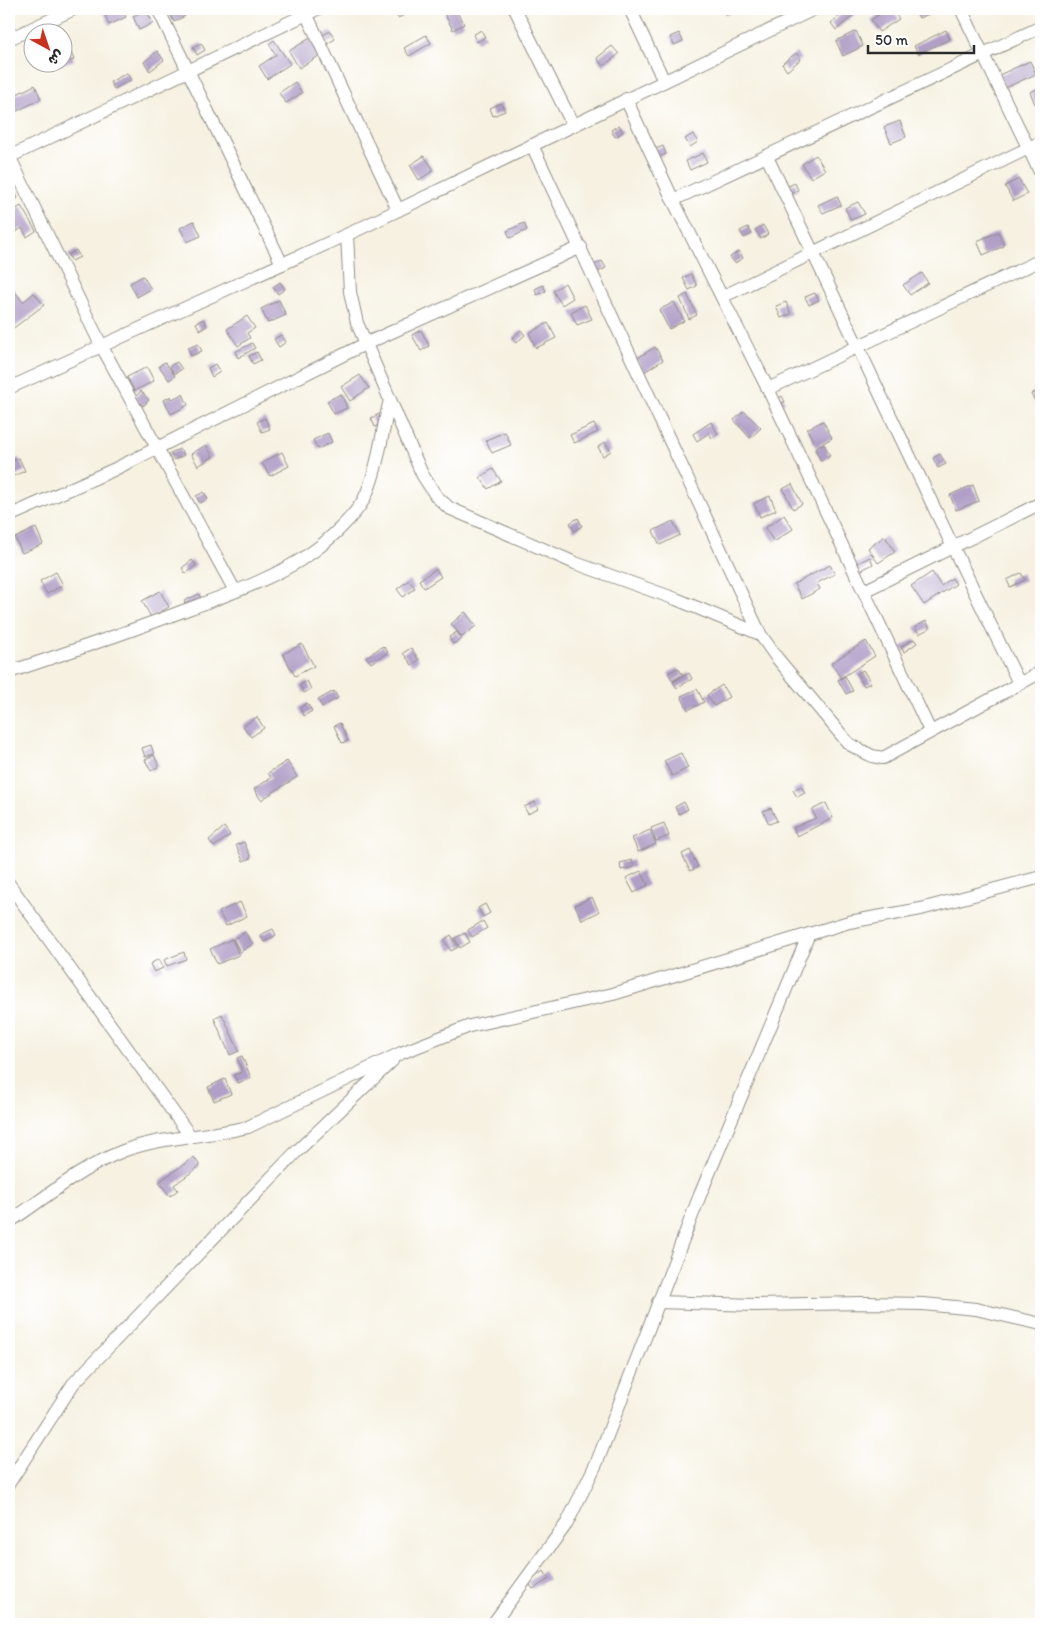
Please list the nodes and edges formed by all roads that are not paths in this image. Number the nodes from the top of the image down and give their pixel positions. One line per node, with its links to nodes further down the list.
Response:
1 (74, 9): 9 (street)
2 (158, 9): 11 (street)
3 (515, 9): 14 (street)
4 (630, 9): 12 (street)
5 (814, 9): 12 (street)
6 (961, 9): 10 (street)
7 (309, 10): 11 (street); 22 (street)
8 (1041, 27): 10 (street)
9 (9, 40)
10 (984, 54): 17 (street); 19 (street)
11 (188, 72): 18 (street); 27 (street)
12 (664, 81): 13 (street)
13 (626, 99): 14 (street); 21 (street)
14 (573, 125): 16 (street)
15 (1041, 142): 17 (street)
16 (532, 145): 22 (street); 24 (street)
17 (1028, 147): 20 (street); 25 (street)
18 (9, 157): 30 (street)
19 (767, 157): 21 (street); 25 (street)
20 (1041, 174)
21 (673, 200): 28 (street)
22 (398, 210): 23 (street)
23 (347, 235): 27 (street); 29 (street)
24 (581, 247): 29 (street); 41 (street)
25 (814, 252): 28 (street); 31 (street)
26 (1041, 260): 31 (street)
27 (282, 264): 30 (street)
28 (722, 297): 33 (street)
29 (365, 344): 34 (street); 35 (street)
30 (102, 345): 32 (street); 35 (street)
31 (859, 345): 33 (street); 38 (street)
32 (9, 388)
33 (768, 389): 39 (street)
34 (390, 400): 40 (street); 41 (street)
35 (158, 448): 37 (street); 40 (street)
36 (1041, 503): 38 (street)
37 (9, 516)
38 (952, 546): 39 (street); 44 (street)
39 (864, 591): 45 (street)
40 (235, 592): 42 (street)
41 (760, 634): 45 (street)
42 (9, 672)
43 (1041, 672): 44 (street)
44 (1020, 683): 45 (street)
45 (930, 731)
46 (1041, 877): 48 (street)
47 (9, 884): 50 (street)
48 (809, 934): 49 (street); 52 (street)
49 (401, 1053): 50 (street); 54 (street)
50 (191, 1137): 51 (street)
51 (9, 1222)
52 (658, 1302): 53 (street); 55 (street)
53 (1041, 1324)
54 (9, 1483)
55 (493, 1624)

